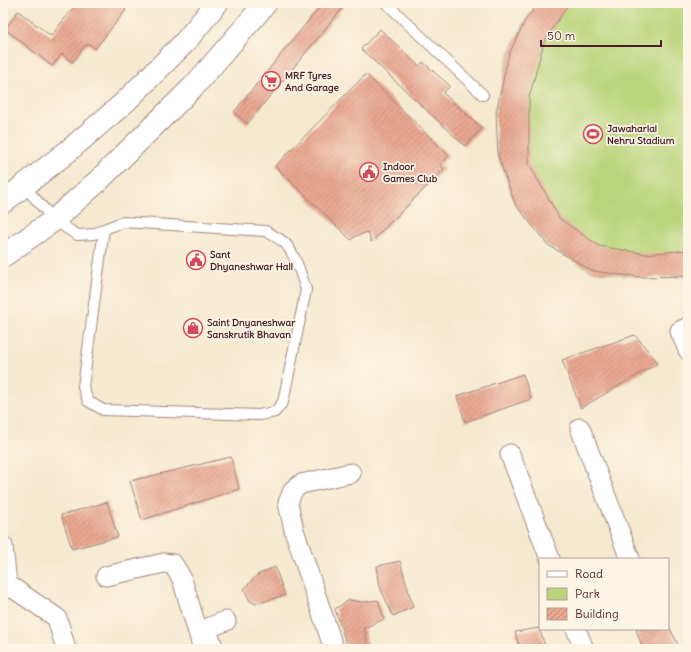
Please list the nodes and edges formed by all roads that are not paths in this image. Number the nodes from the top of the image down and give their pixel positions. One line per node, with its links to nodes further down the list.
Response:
1 (218, 3): 5 (main road)
2 (266, 3): 7 (main road)
3 (386, 3): 4 (lane)
4 (483, 95)
5 (24, 186): 6 (main road); 7 (lane)
6 (3, 202)
7 (54, 220): 8 (lane); 9 (main road)
8 (104, 228): 8 (lane)
9 (3, 256)
10 (688, 327): 11 (street)
11 (688, 350)
12 (580, 428): 17 (street)
13 (510, 454): 16 (street)
14 (351, 473): 24 (street)
15 (3, 546): 19 (street)
16 (550, 558)
17 (630, 558)
18 (106, 576): 22 (street)
19 (5, 587): 21 (street)
20 (226, 621): 23 (street)
21 (66, 649)
22 (203, 649)
23 (214, 649)
24 (334, 649)

